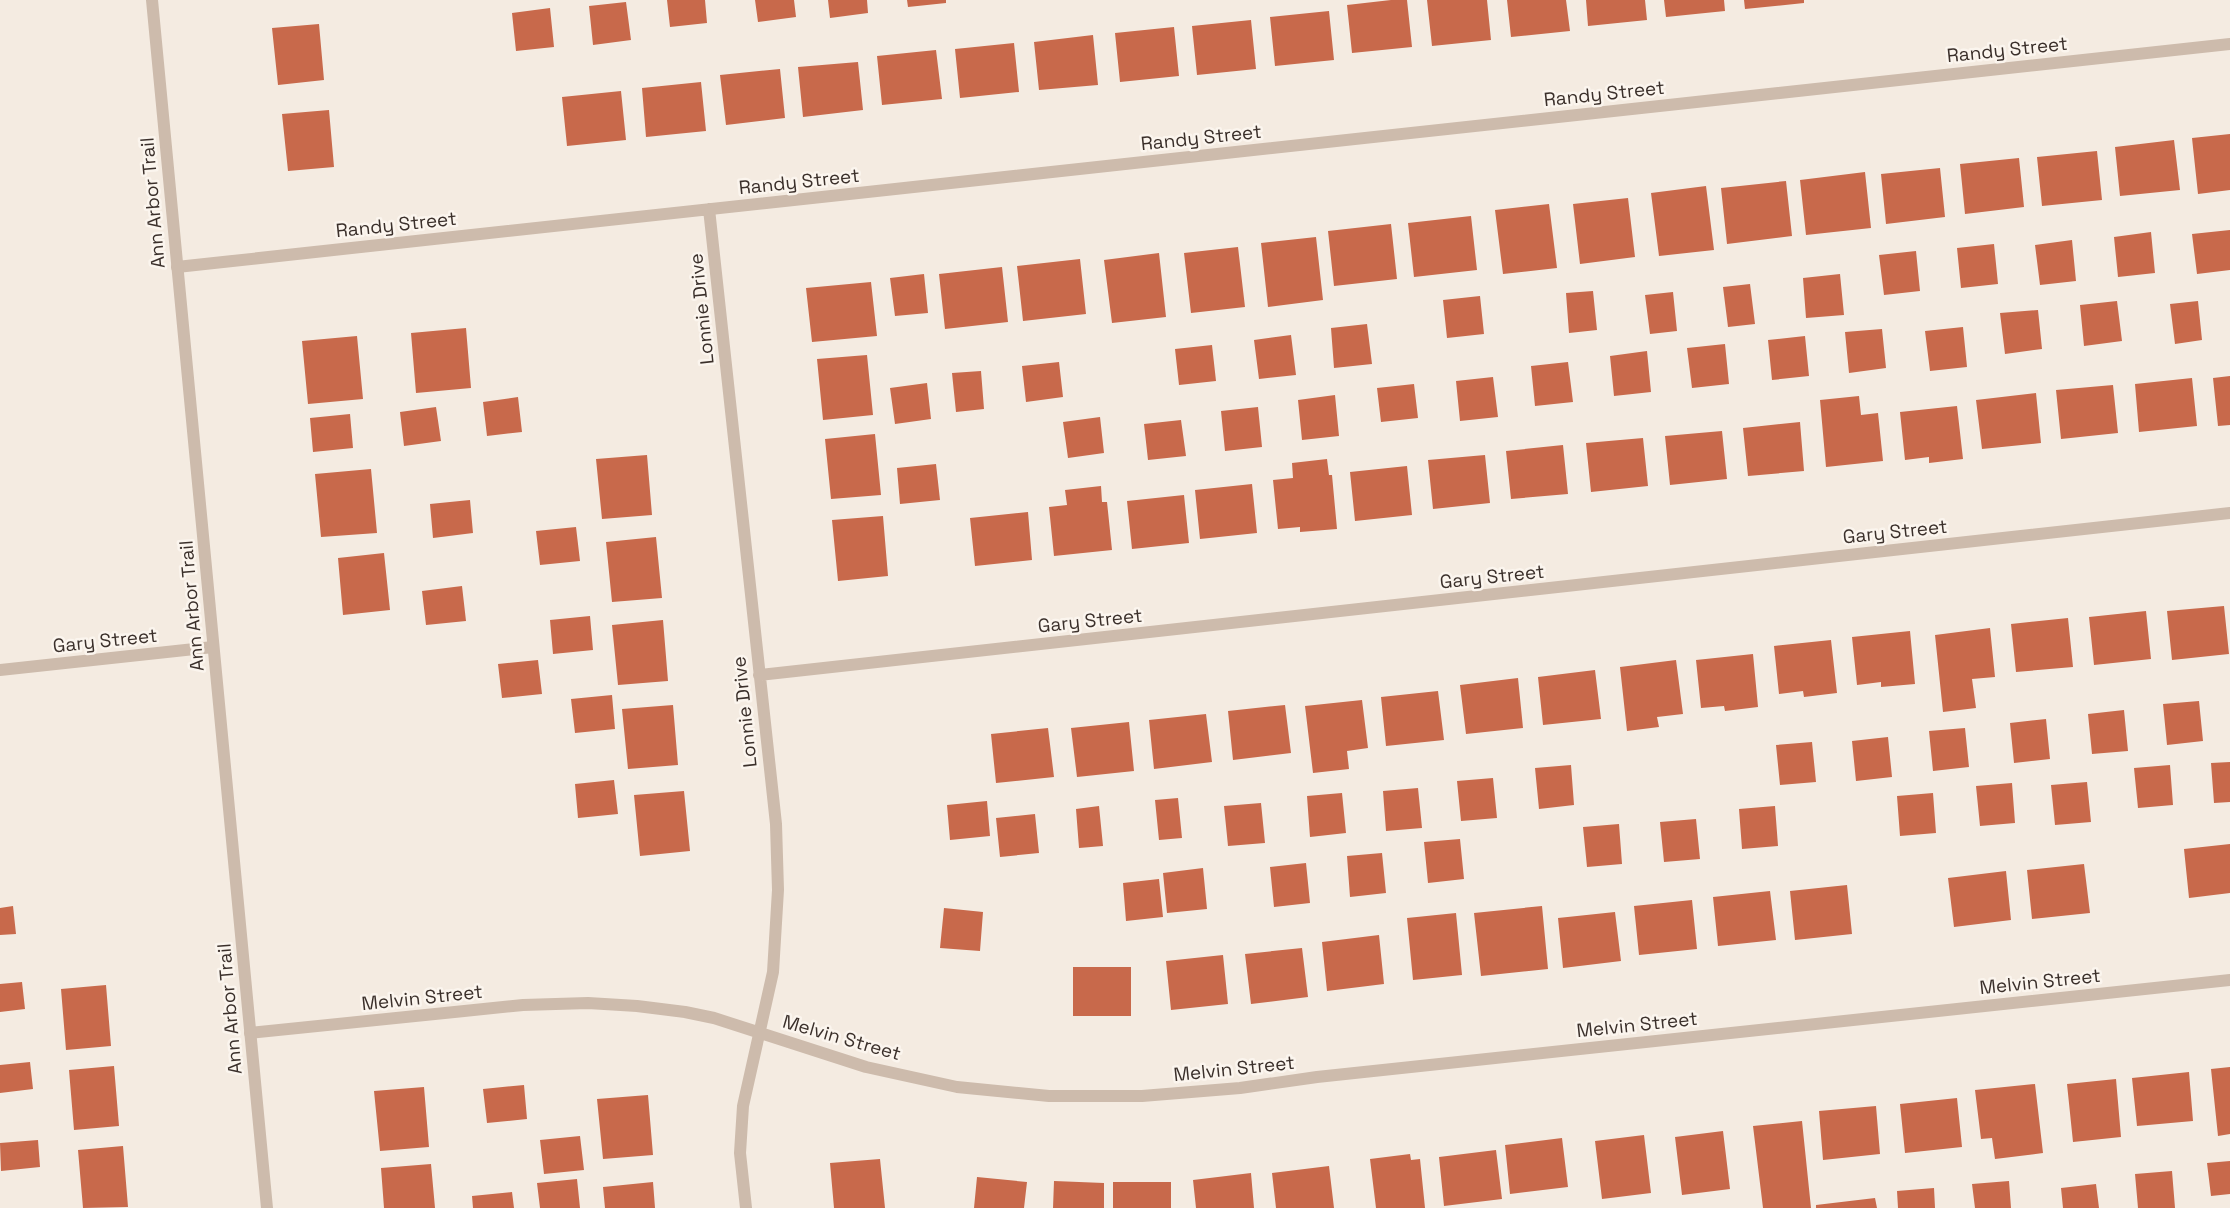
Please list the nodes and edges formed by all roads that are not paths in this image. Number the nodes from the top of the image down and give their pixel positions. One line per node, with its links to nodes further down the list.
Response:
1 (152, 0): 4 (street, Ann Arbor Trail)
2 (2230, 44): 3 (street, Randy Street)
3 (709, 209): 4 (street, Randy Street); 8 (street, Lonnie Drive)
4 (177, 267): 6 (street, Ann Arbor Trail)
5 (2230, 513): 8 (street, Gary Street)
6 (213, 647): 7 (street, Gary Street); 10 (street, Ann Arbor Trail)
7 (0, 670)
8 (759, 675): 11 (street, Lonnie Drive)
9 (2230, 980): 11 (street, Melvin Street)
10 (250, 1033): 11 (street, Melvin Street); 12 (street, Ann Arbor Trail)
11 (760, 1033): 13 (street, Lonnie Drive)
12 (267, 1208)
13 (746, 1208)

